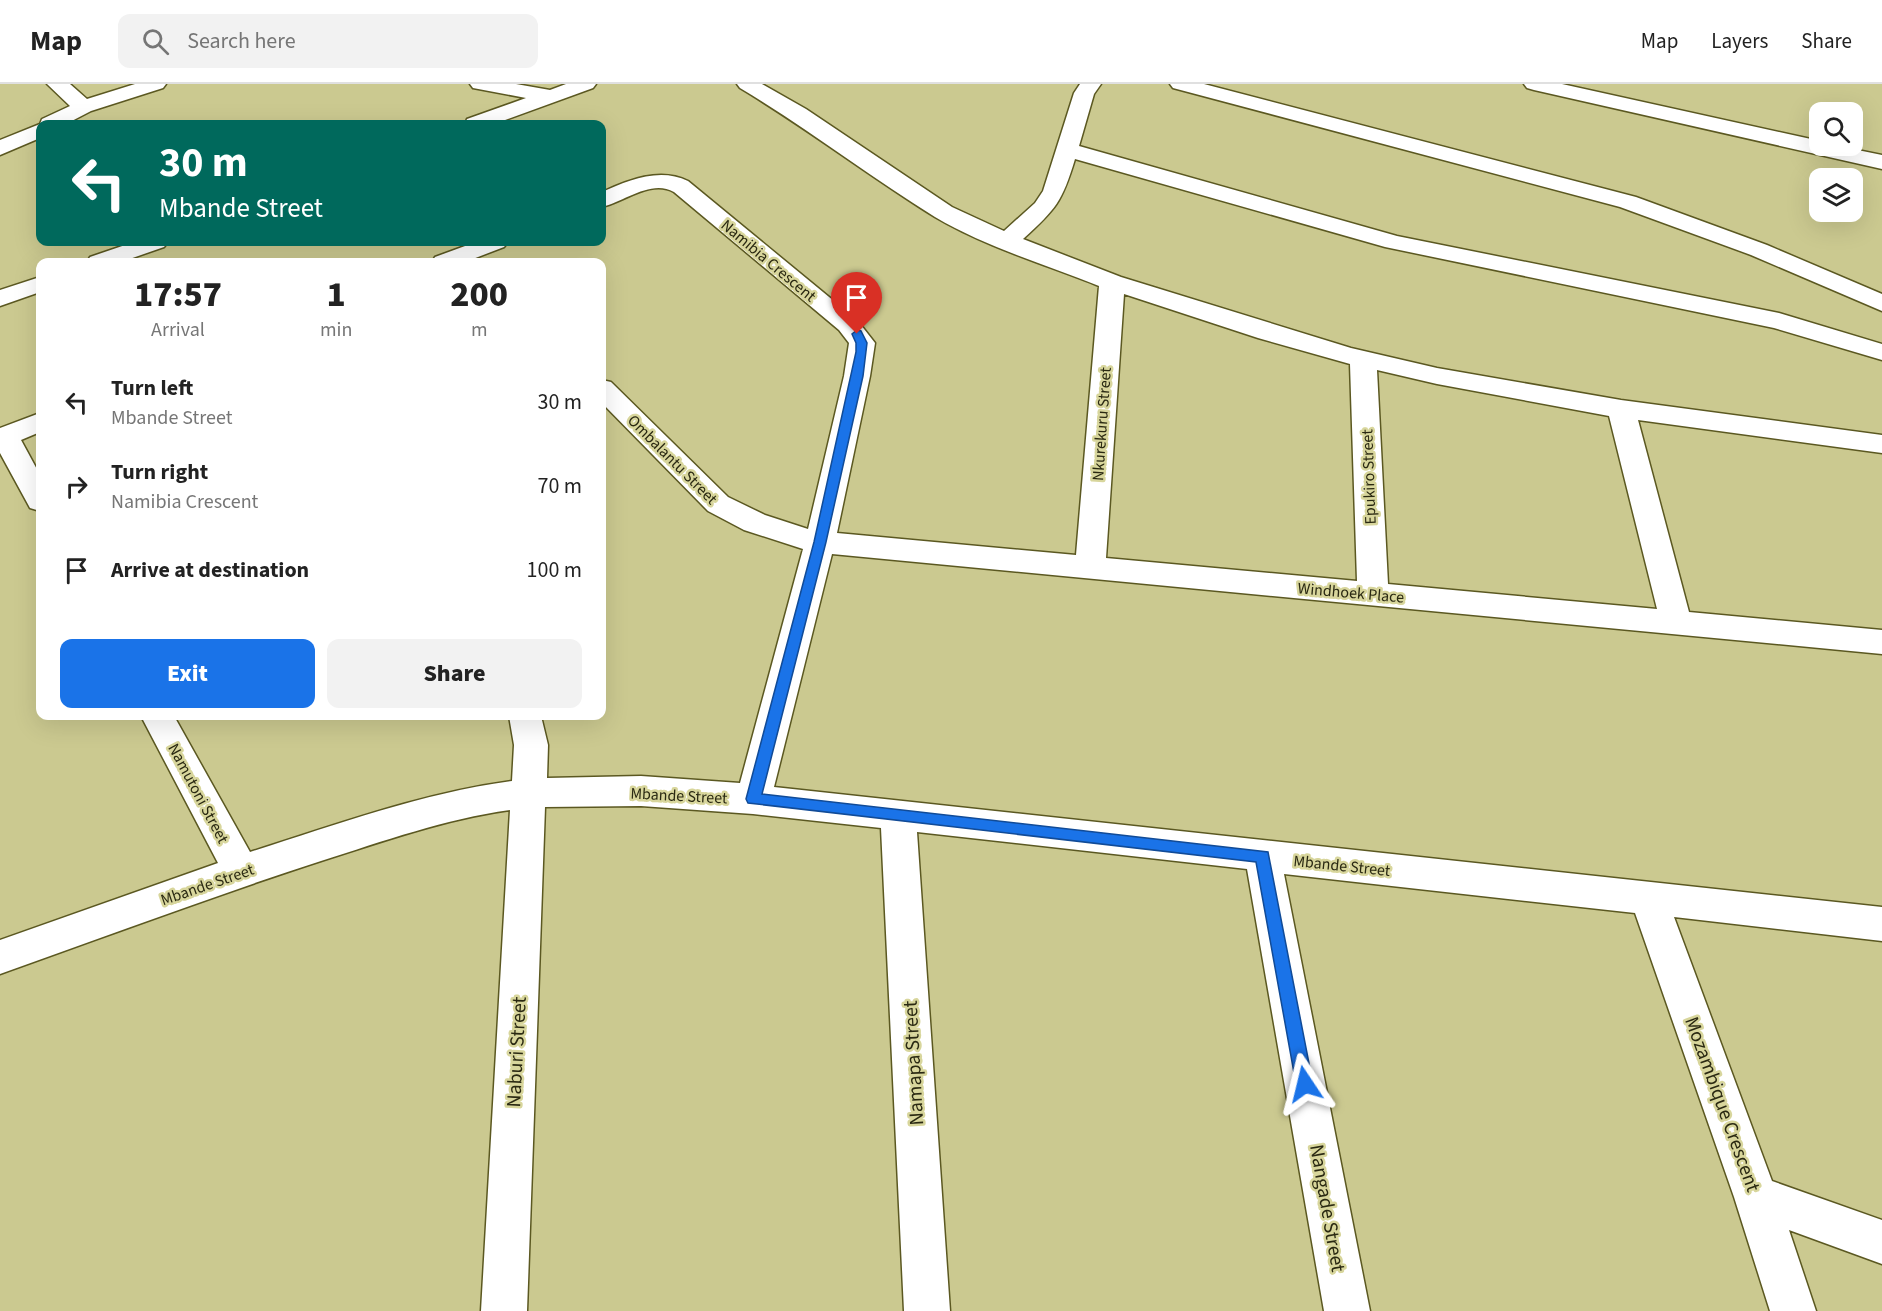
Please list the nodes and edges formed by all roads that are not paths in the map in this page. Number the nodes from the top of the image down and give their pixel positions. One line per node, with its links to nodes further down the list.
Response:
1 (57, 84): 10 (street)
2 (156, 84): 10 (street)
3 (480, 84): 9 (street)
4 (586, 84): 9 (street)
5 (747, 84): 18 (street)
6 (1180, 84): 26 (street)
7 (1534, 84): 16 (street)
8 (1081, 88): 15 (street)
9 (551, 96): 12 (street)
10 (84, 107): 11 (street)
11 (58, 120)
12 (486, 120)
13 (36, 132): 14 (street)
14 (0, 148)
15 (1068, 150): 18 (street); 27 (street)
16 (1882, 162)
17 (606, 199): 35 (street, Namibia Crescent)
18 (1006, 242): 23 (street)
19 (145, 246): 21 (street)
20 (488, 246): 22 (street)
21 (110, 258)
22 (465, 258)
23 (1112, 282): 28 (street); 36 (street, Nkurekuru Street)
24 (36, 286): 25 (street)
25 (0, 299)
26 (1882, 303)
27 (1882, 352)
28 (1363, 359): 30 (street); 37 (street, Epukiro Street)
29 (606, 392): 35 (street, Ombalantu Street)
30 (1621, 409): 33 (street); 38 (street)
31 (36, 424): 32 (street)
32 (3, 437): 34 (street)
33 (1882, 444)
34 (36, 494)
35 (820, 542): 36 (street, Windhoek Place); 43 (street, Namibia Crescent)
36 (1090, 567): 37 (street, Windhoek Place)
37 (1373, 594): 38 (street, Windhoek Place)
38 (1676, 622): 39 (street, Windhoek Place)
39 (1882, 642)
40 (159, 720): 46 (street, Namutoni Street)
41 (526, 720): 42 (street, Naburi Street)
42 (528, 793): 43 (street, Mbande Street); 46 (street, Mbande Street); 52 (street, Naburi Street)
43 (753, 799): 44 (street, Mbande Street)
44 (898, 815): 45 (street, Mbande Street); 53 (street, Namapa Street)
45 (1263, 857): 47 (street, Mbande Street); 54 (street, Nangade Street)
46 (241, 871): 49 (street, Mbande Street)
47 (1648, 898): 48 (street, Mbande Street); 50 (street, Mozambique Crescent)
48 (1882, 924)
49 (0, 957)
50 (1756, 1197): 51 (street); 55 (street, Mozambique Crescent)
51 (1882, 1242)
52 (504, 1311)
53 (927, 1311)
54 (1347, 1311)
55 (1794, 1311)

